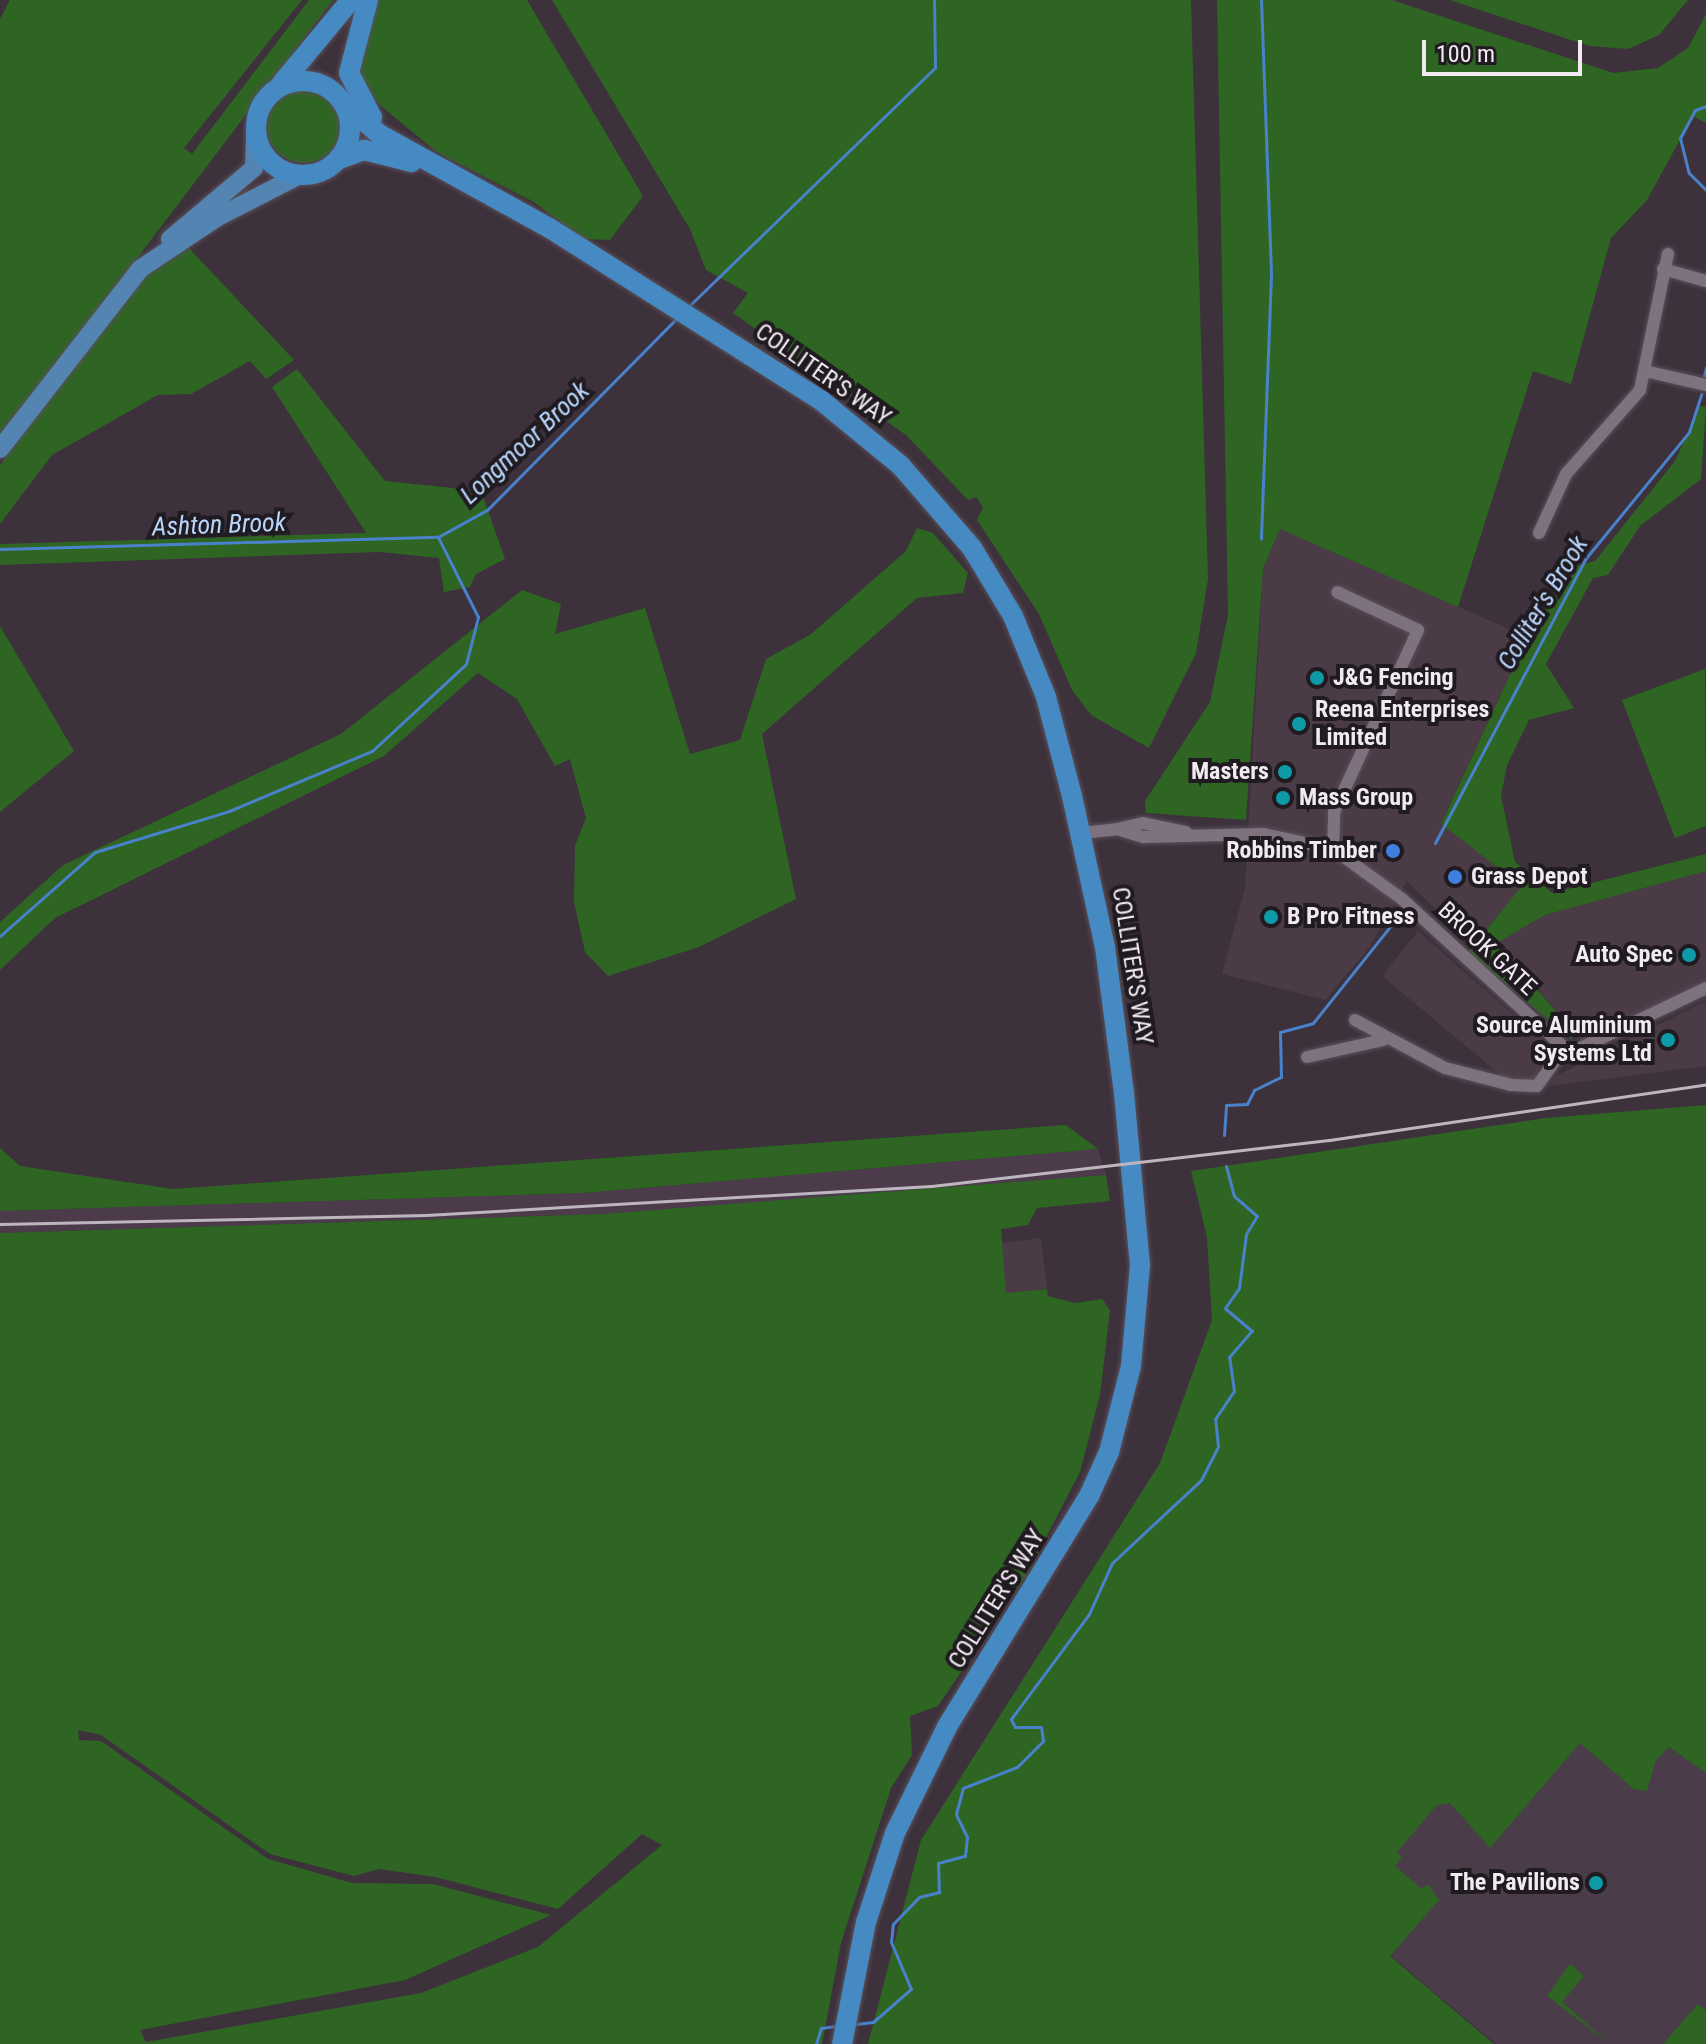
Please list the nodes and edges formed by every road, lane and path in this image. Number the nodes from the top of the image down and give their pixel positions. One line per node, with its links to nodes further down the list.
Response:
1 (351, 0): 3 (highway)
2 (365, 0): 4 (highway); 7 (highway)
3 (279, 86): 4 (highway); 5 (highway)
4 (340, 99): 6 (highway); 7 (highway, COLLITER'S WAY)
5 (255, 131): 8 (highway); 9 (main road)
6 (339, 159): 7 (highway, COLLITER'S WAY); 8 (highway)
7 (446, 173): 18 (highway, COLLITER'S WAY)
8 (300, 175): 9 (main road)
9 (162, 251): 15 (main road)
10 (1668, 254): 11 (street)
11 (1663, 269): 12 (street); 13 (street)
12 (1706, 281)
13 (1645, 371): 14 (street); 16 (street)
14 (1706, 385)
15 (0, 449)
16 (1539, 533)
17 (1337, 592): 19 (street)
18 (1081, 833): 19 (street); 25 (highway, COLLITER'S WAY)
19 (1333, 849): 23 (street, BROOK GATE)
20 (1706, 988): 23 (street)
21 (1355, 1020): 22 (street)
22 (1383, 1040): 23 (street); 24 (street)
23 (1563, 1050)
24 (1307, 1057)
25 (842, 2044)

